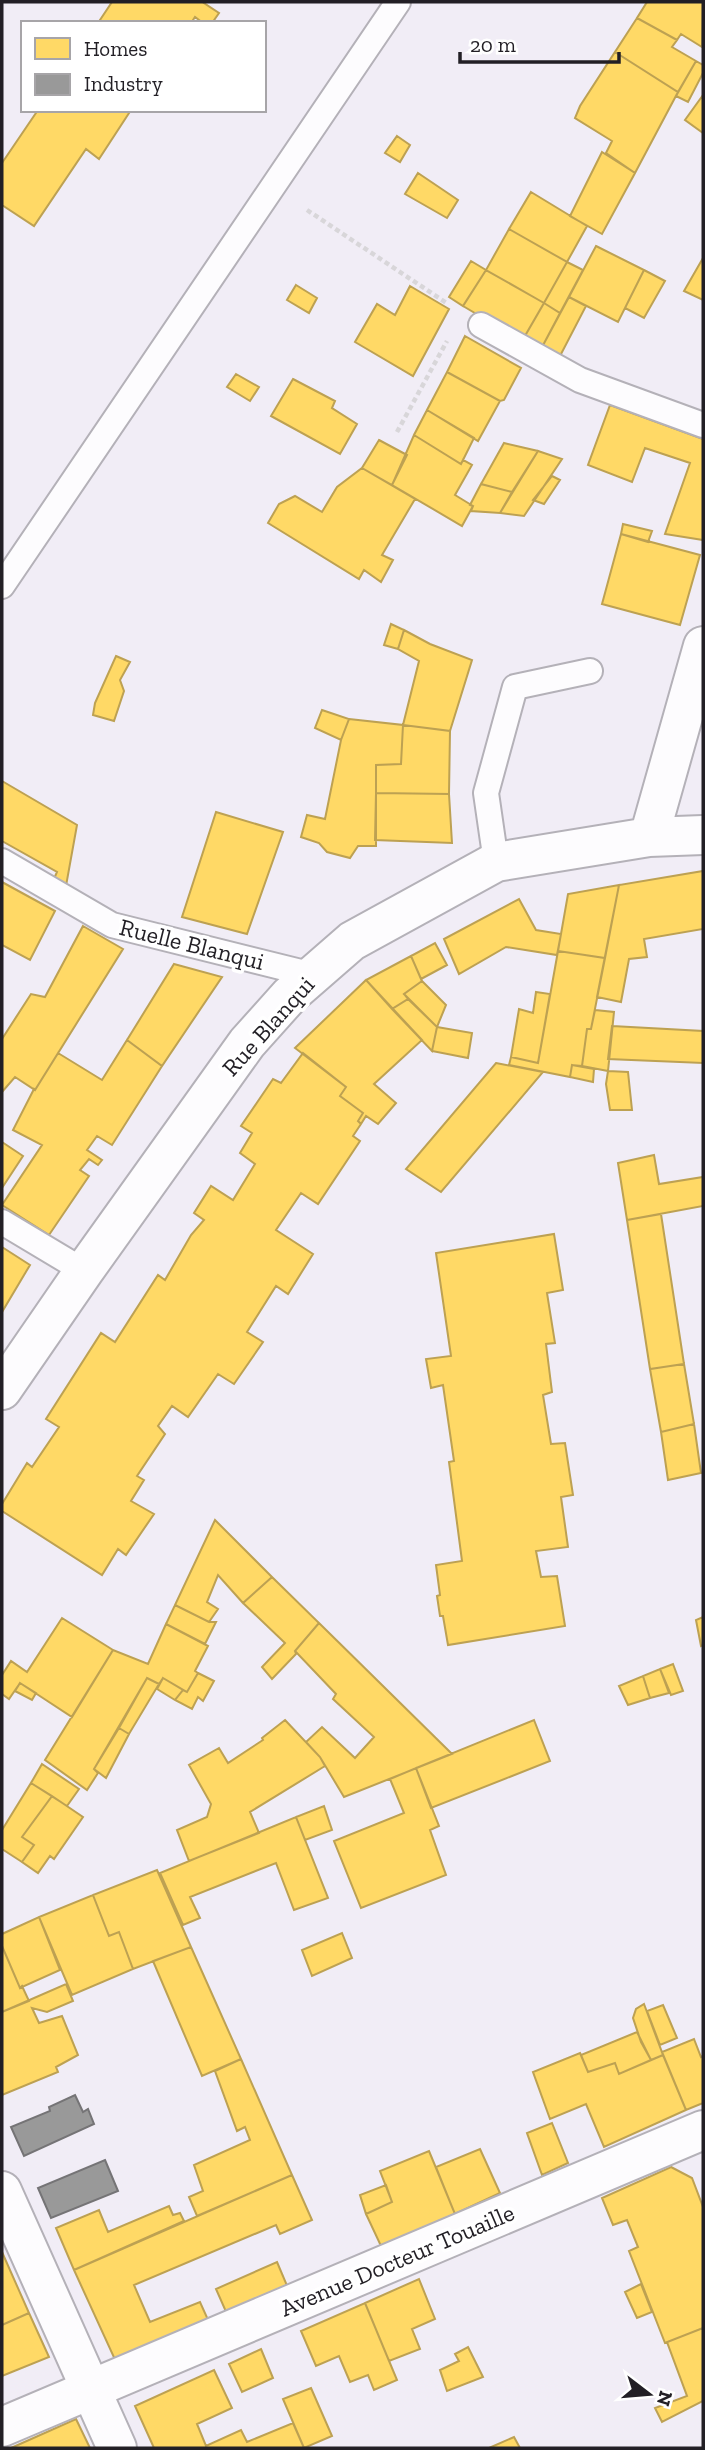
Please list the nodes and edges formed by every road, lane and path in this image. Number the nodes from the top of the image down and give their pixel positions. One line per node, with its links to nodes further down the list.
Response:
1 (398, 2): 2 (lane)
2 (273, 187): 3 (path); 6 (lane)
3 (472, 319): 4 (lane); 5 (path)
4 (703, 425)
5 (397, 432)
6 (2, 586)
7 (703, 646): 10 (street)
8 (590, 671): 12 (lane)
9 (703, 835): 10 (street, Rue Blanqui)
10 (649, 837): 12 (street, Rue Blanqui)
11 (2, 861): 13 (lane, Ruelle Blanqui)
12 (496, 862): 13 (street, Rue Blanqui)
13 (313, 975): 15 (street, Rue Blanqui)
14 (2, 1222): 15 (lane)
15 (84, 1271): 16 (street, Rue Blanqui)
16 (2, 1390)
17 (703, 2130): 19 (street, Avenue Docteur Touaille)
18 (2, 2191): 19 (street)
19 (91, 2390): 20 (street, Avenue Docteur Touaille); 21 (street)
20 (2, 2427)
21 (117, 2448)

